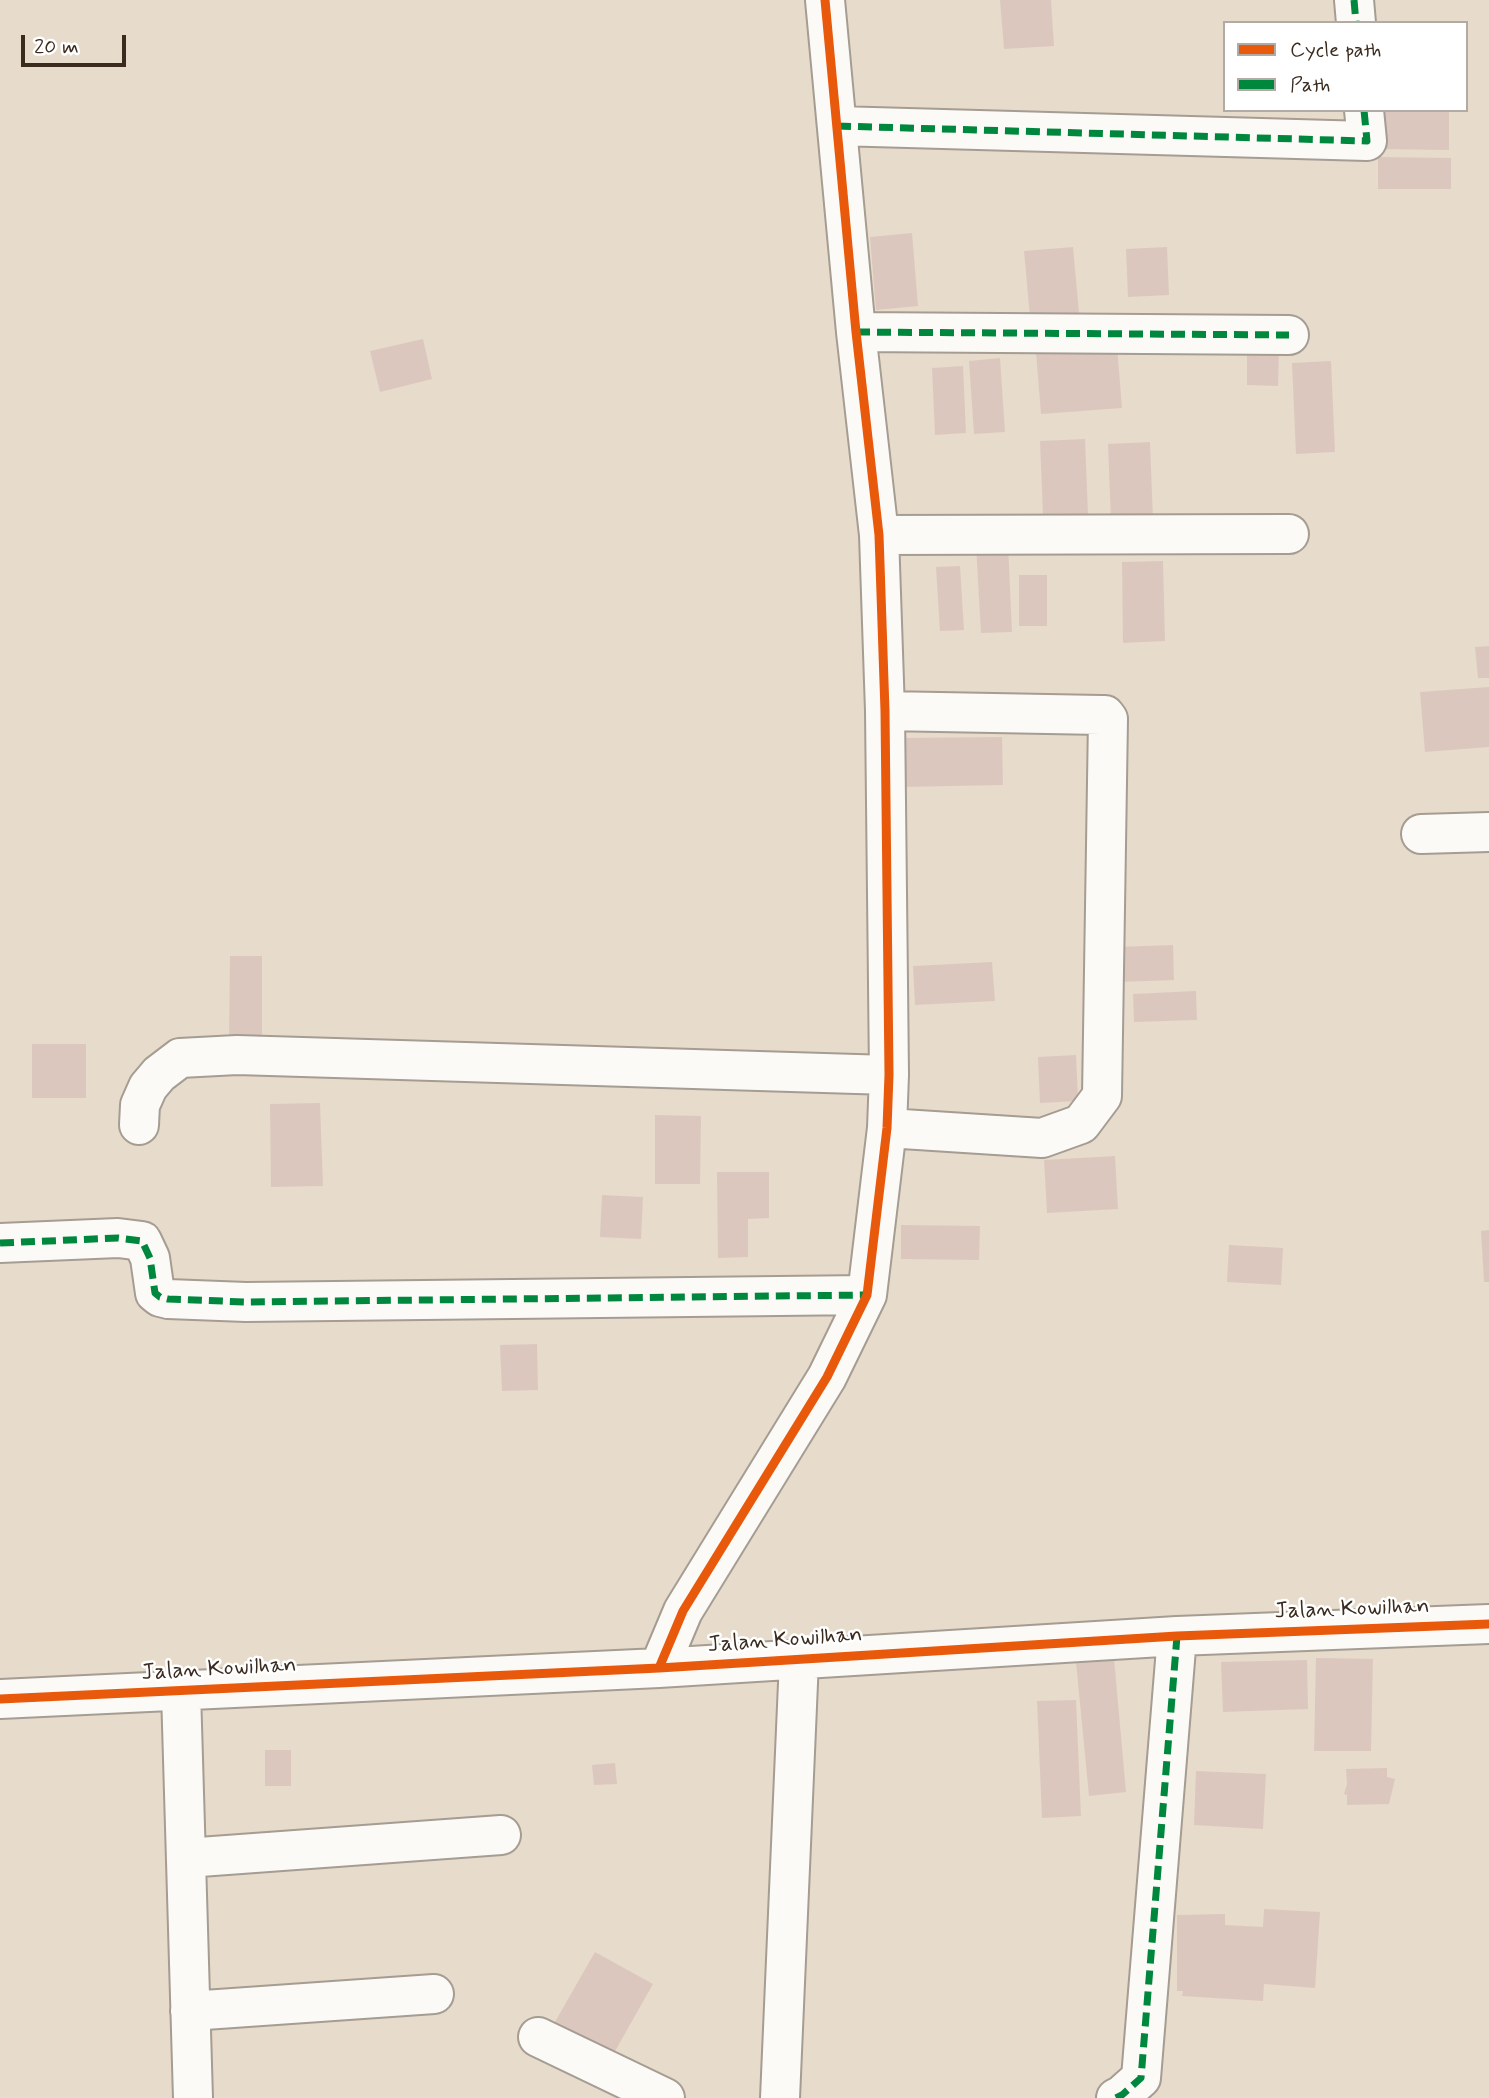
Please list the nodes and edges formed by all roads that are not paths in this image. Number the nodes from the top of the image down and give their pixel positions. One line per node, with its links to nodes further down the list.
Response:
1 (825, 0): 5 (street)
2 (1354, 0): 3 (street)
3 (1356, 21)
4 (1364, 112): 5 (street)
5 (837, 126): 6 (street)
6 (856, 332): 7 (street); 8 (street)
7 (1289, 335)
8 (879, 534): 9 (street); 10 (street)
9 (1289, 534)
10 (885, 711): 13 (street); 15 (street)
11 (1489, 832): 12 (street)
12 (1422, 834)
13 (889, 1074): 14 (street); 15 (street)
14 (139, 1125)
15 (887, 1128): 17 (street)
16 (0, 1243): 17 (street)
17 (867, 1295): 21 (street)
18 (1489, 1624): 19 (street, Jalan Kowilhan)
19 (1177, 1636): 20 (street, Jalan Kowilhan); 32 (street)
20 (799, 1660): 21 (street, Jalan Kowilhan); 31 (street)
21 (659, 1668): 22 (street, Jalan Kowilhan)
22 (181, 1691): 23 (street, Jalan Kowilhan); 25 (street)
23 (0, 1699)
24 (501, 1835): 25 (street)
25 (186, 1858): 27 (street)
26 (434, 1994): 27 (street)
27 (190, 2011): 29 (street)
28 (538, 2037): 30 (street)
29 (193, 2098)
30 (665, 2098)
31 (780, 2098)
32 (1116, 2098)

